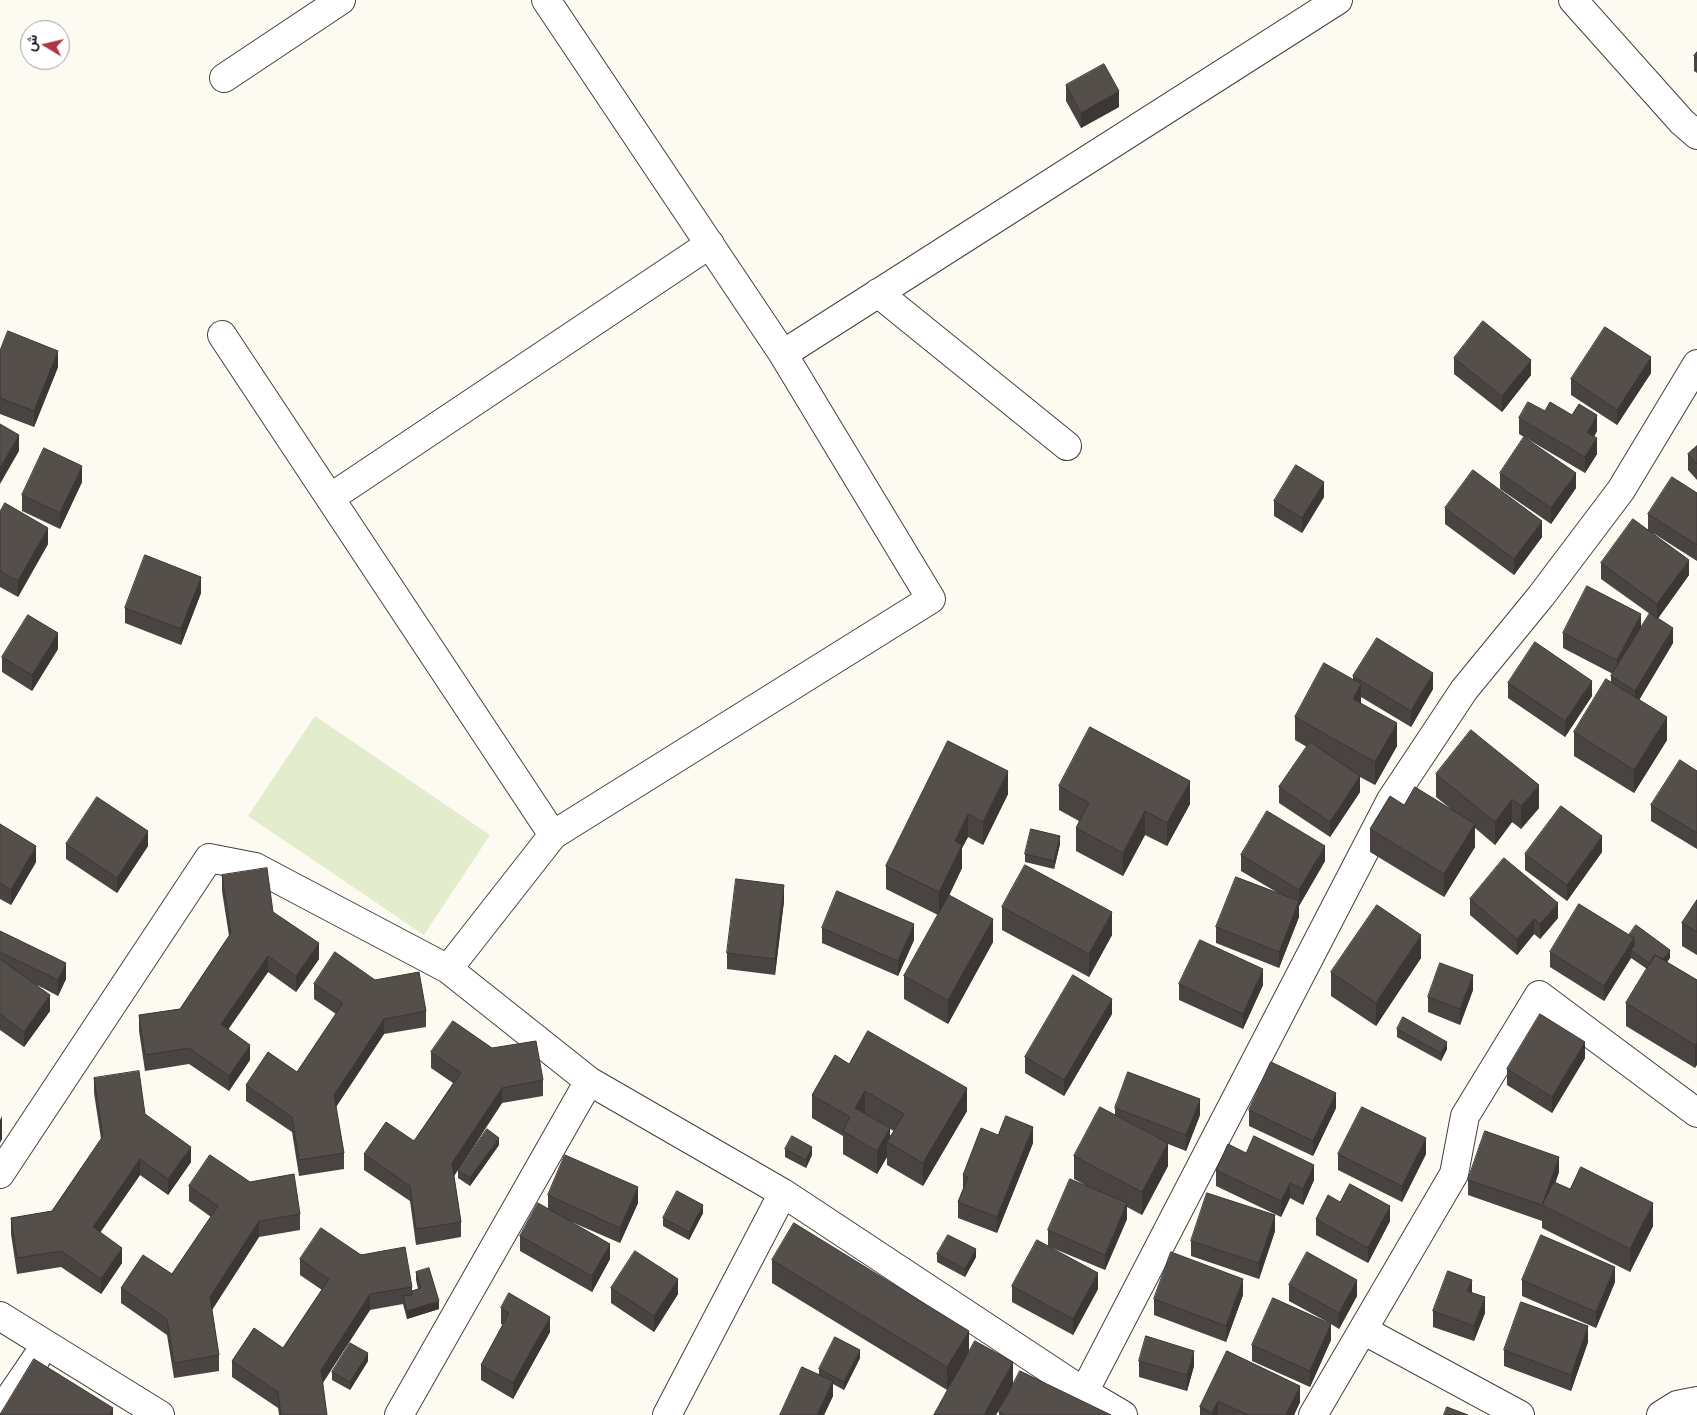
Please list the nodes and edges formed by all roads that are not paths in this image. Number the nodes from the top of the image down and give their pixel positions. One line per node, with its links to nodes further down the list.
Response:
1 (341, 0): 5 (street)
2 (546, 0): 7 (street)
3 (1338, 0): 8 (street)
4 (1573, 0): 6 (street)
5 (224, 78)
6 (1697, 135)
7 (710, 244): 10 (street); 13 (street)
8 (878, 293): 10 (street); 12 (street)
9 (222, 335): 13 (street)
10 (783, 354): 14 (street)
11 (1697, 364): 23 (street)
12 (1067, 446)
13 (330, 498): 14 (street)
14 (553, 835): 15 (street)
15 (448, 969): 16 (street); 18 (street)
16 (589, 1081): 19 (street); 27 (street)
17 (1697, 1113): 21 (street)
18 (0, 1174)
19 (783, 1193): 23 (street); 28 (street)
20 (0, 1316): 22 (street)
21 (1363, 1330): 30 (street); 31 (street)
22 (46, 1344): 25 (street); 26 (street)
23 (1084, 1392): 29 (street)
24 (1697, 1401): 32 (street)
25 (0, 1412)
26 (160, 1415)
27 (399, 1415)
28 (667, 1415)
29 (1123, 1415)
30 (1313, 1415)
31 (1520, 1415)
32 (1661, 1415)

